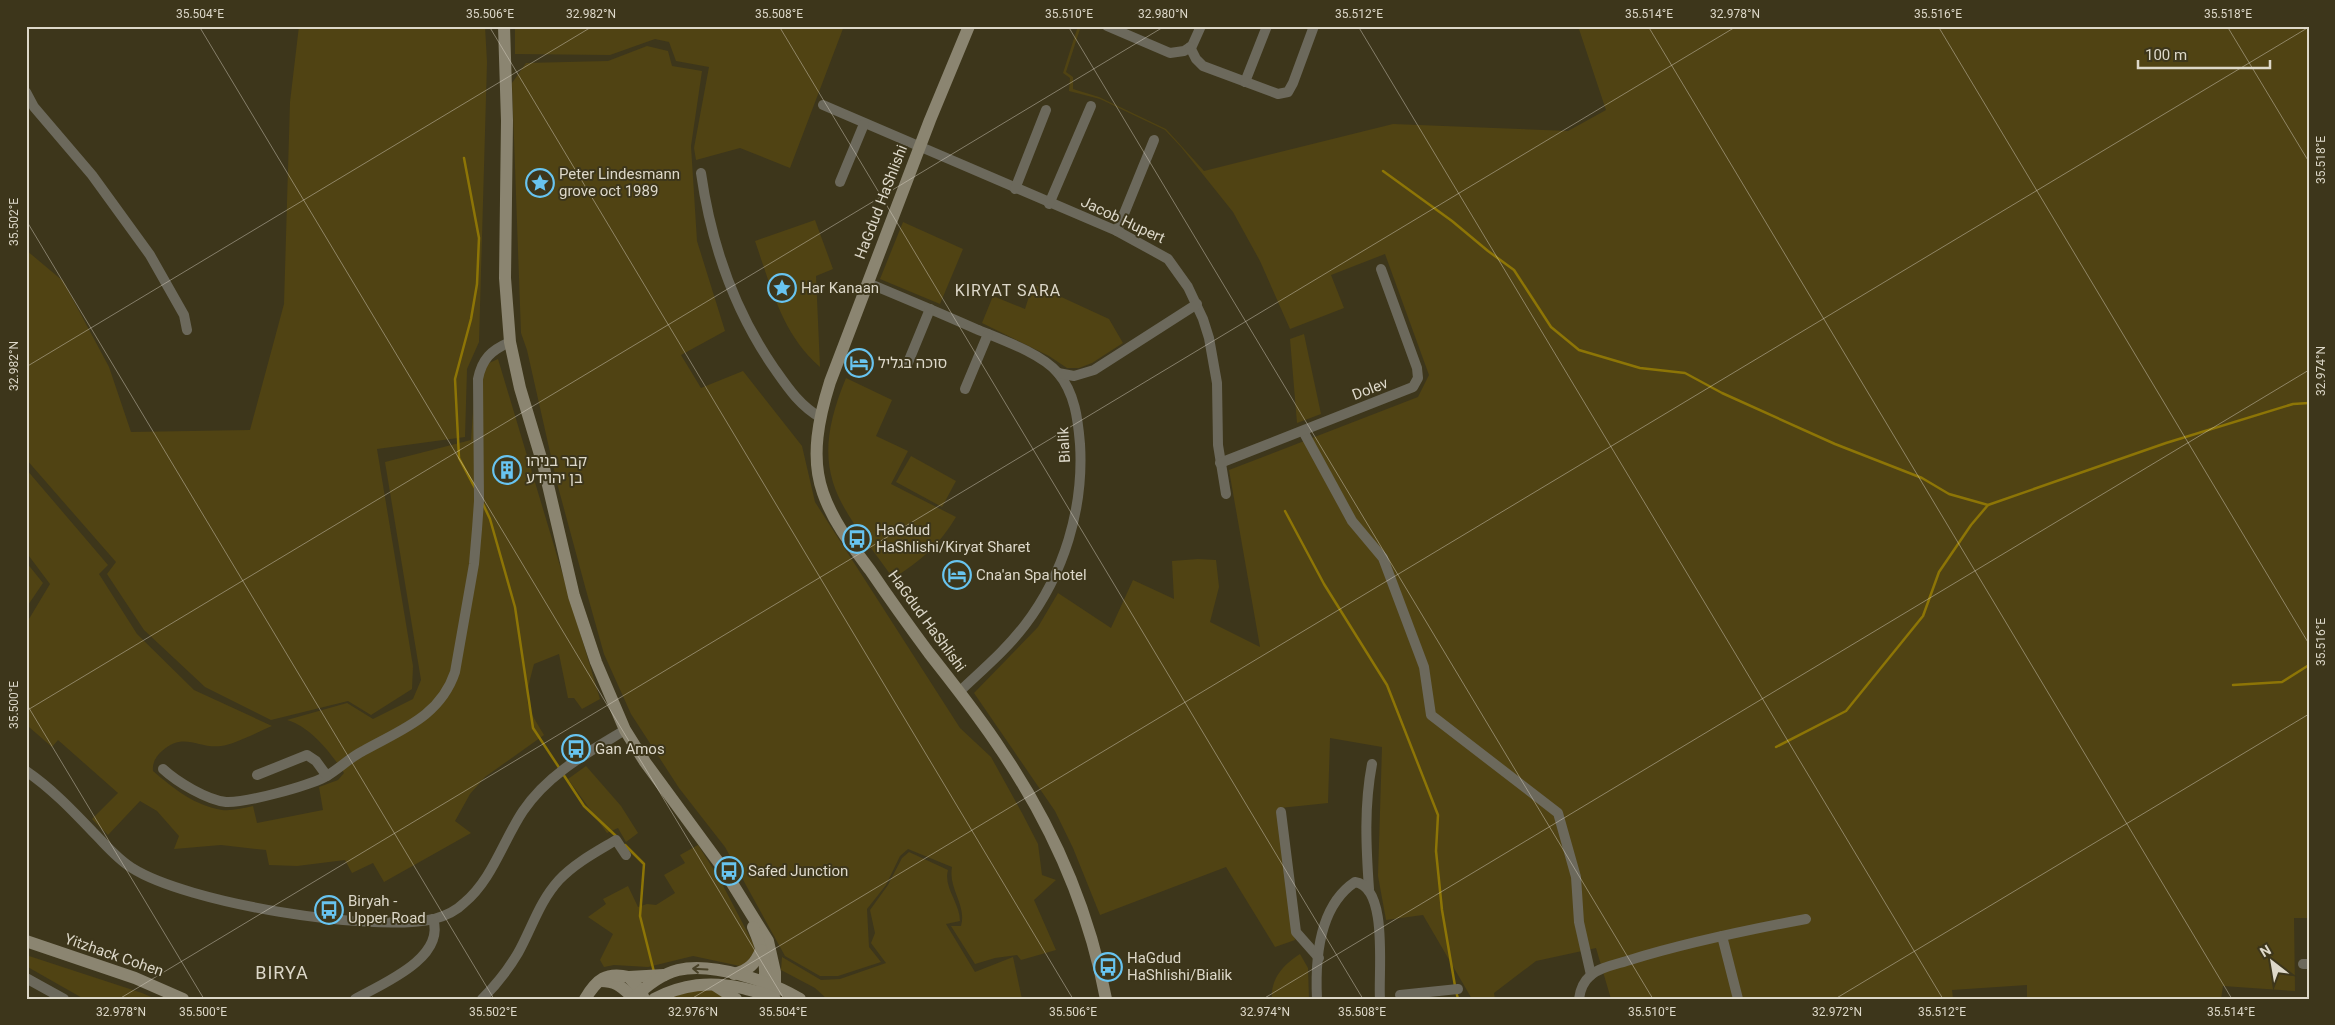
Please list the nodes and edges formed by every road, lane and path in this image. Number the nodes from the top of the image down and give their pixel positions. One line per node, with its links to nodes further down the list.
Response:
1 (504, 26): 27 (main road)
2 (969, 26): 15 (main road, HaGdud HaShlishi)
3 (1108, 26): 7 (street)
4 (1201, 26): 7 (street)
5 (1268, 26): 8 (street)
6 (1314, 26): 8 (street)
7 (1190, 47): 8 (street)
8 (1245, 82)
9 (26, 92): 25 (street)
10 (822, 105): 13 (street)
11 (1091, 106): 19 (street)
12 (1046, 110): 18 (street)
13 (864, 124): 15 (street); 17 (street)
14 (1154, 140): 20 (street)
15 (919, 148): 18 (street, Jacob Hupert); 22 (main road, HaGdud HaShlishi)
16 (701, 173): 31 (street)
17 (840, 182)
18 (1015, 189): 19 (street, Jacob Hupert)
19 (1049, 204): 20 (street, Jacob Hupert)
20 (1117, 231): 23 (street, Jacob Hupert)
21 (1381, 269): 32 (street, Dolev)
22 (868, 283): 24 (street, Bialik); 31 (main road, HaGdud HaShlishi)
23 (1197, 304): 29 (street); 33 (street, Jacob Hupert)
24 (930, 309): 26 (street, Bialik); 28 (street)
25 (187, 330)
26 (988, 334): 29 (street, Bialik); 30 (street)
27 (510, 342): 36 (main road); 41 (street)
28 (907, 366)
29 (1058, 373): 35 (street, Bialik)
30 (965, 389)
31 (821, 418): 35 (main road, HaGdud HaShlishi)
32 (1303, 431): 33 (street, Dolev); 54 (street)
33 (1220, 463): 34 (street, Jacob Hupert)
34 (1226, 494)
35 (959, 692): 71 (main road, HaGdud HaShlishi)
36 (625, 730): 45 (main road); 46 (street)
37 (1372, 764): 44 (street)
38 (163, 769): 41 (street)
39 (26, 771): 46 (street)
40 (257, 775): 41 (street)
41 (327, 776)
42 (1281, 812): 51 (street)
43 (626, 855): 66 (street)
44 (1369, 889): 51 (street); 73 (street)
45 (751, 913): 50 (main road); 60 (main road)
46 (433, 919): 65 (street)
47 (1806, 919): 48 (street)
48 (1722, 936): 54 (street); 75 (street)
49 (28, 943): 64 (main road, Yitzhack Cohen)
50 (761, 950): 52 (main road); 60 (main road)
51 (1319, 958): 72 (street)
52 (734, 974): 53 (main road, one-way to 53); 60 (main road)
53 (664, 975): 55 (main road); 62 (main road)
54 (1591, 975): 74 (street)
55 (629, 977): 57 (main road); 62 (main road)
56 (26, 978): 63 (street)
57 (599, 981): 62 (main road); 67 (main road)
58 (711, 983): 60 (main road); 68 (main road); 69 (main road)
59 (1458, 989): 61 (street)
60 (769, 993): 70 (main road)
61 (1400, 995)
62 (637, 997)
63 (64, 999)
64 (183, 999)
65 (355, 999)
66 (482, 999)
67 (585, 999)
68 (654, 999)
69 (736, 999)
70 (800, 999)
71 (1106, 999)
72 (1317, 999)
73 (1380, 999)
74 (1579, 999)
75 (1738, 999)

